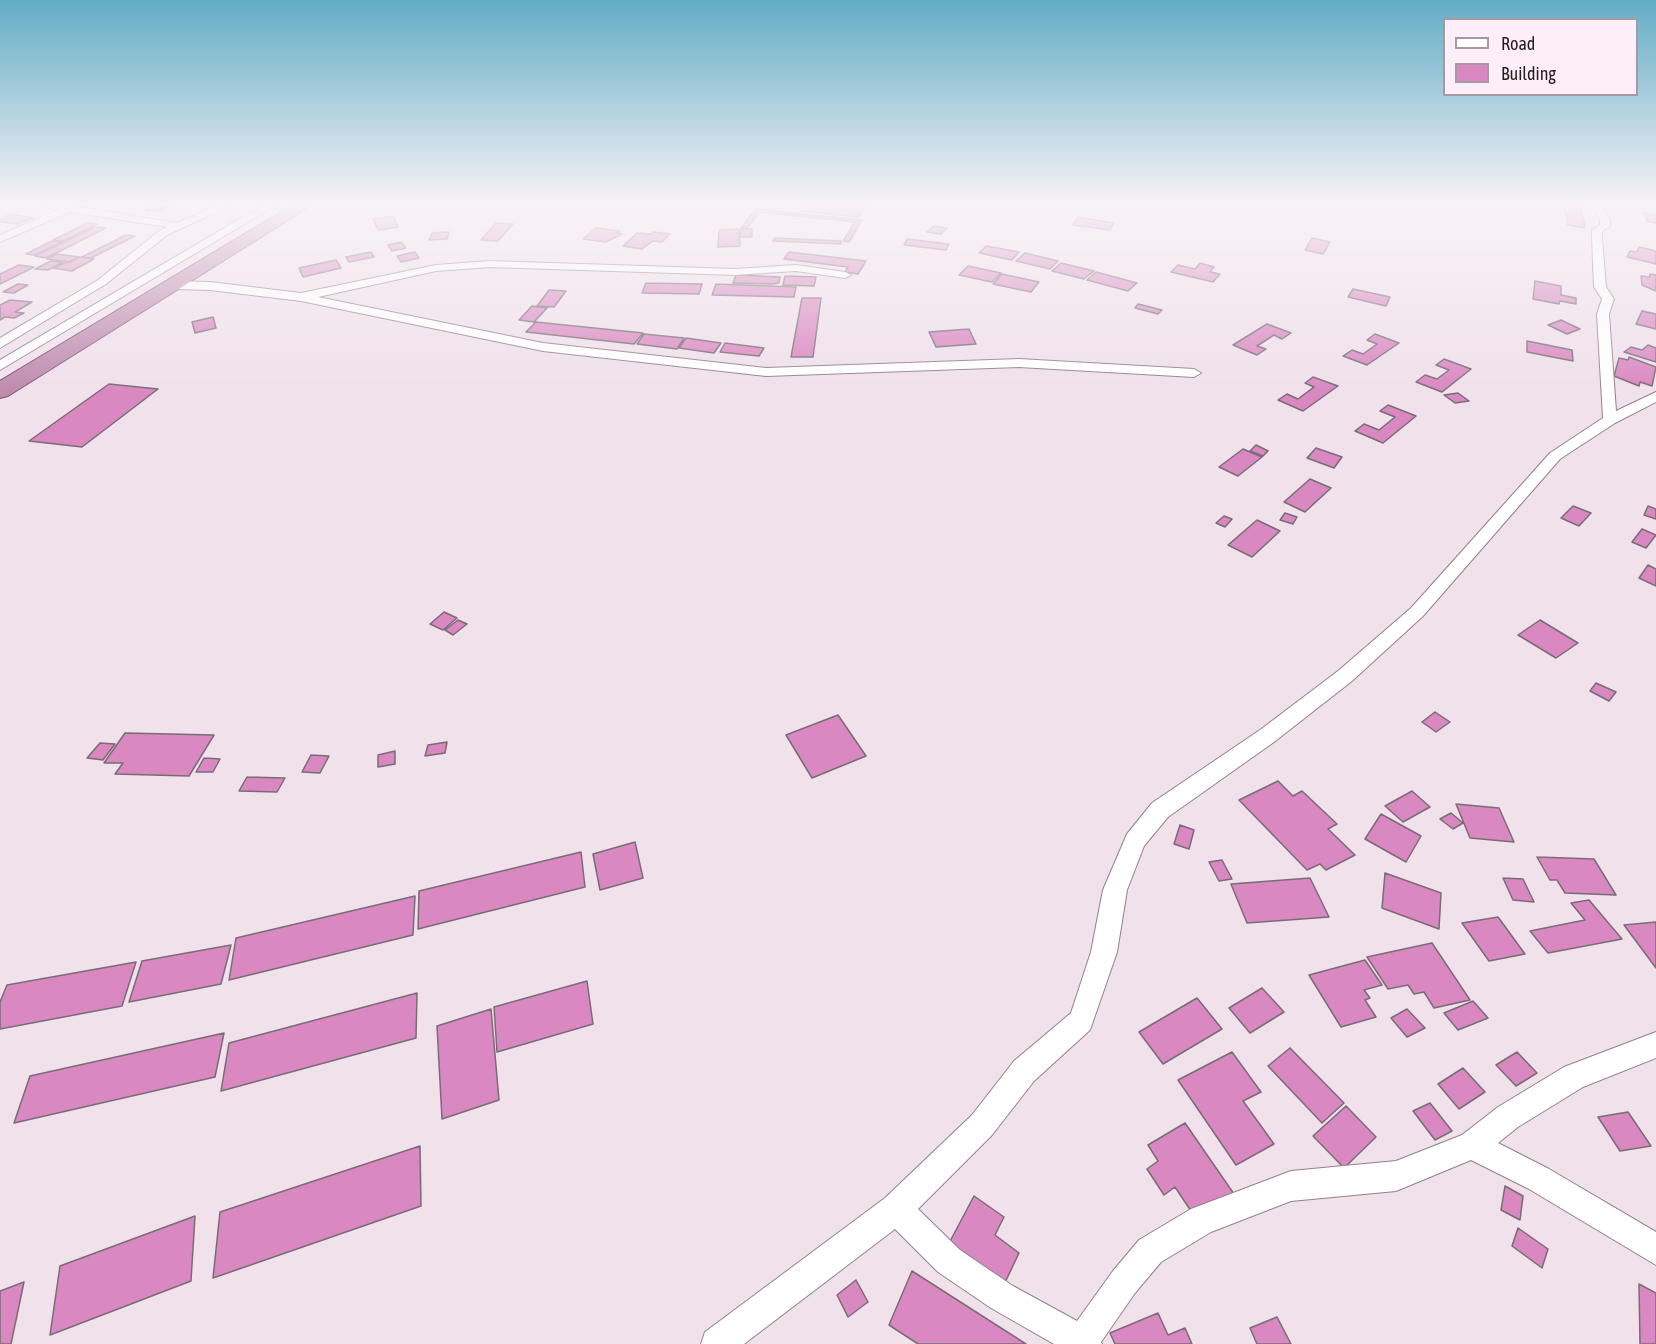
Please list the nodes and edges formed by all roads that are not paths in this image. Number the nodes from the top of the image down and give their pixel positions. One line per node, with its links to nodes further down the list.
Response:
1 (121, 267): 10 (street)
2 (167, 267): 11 (street)
3 (204, 267): 8 (highway)
4 (453, 267): 9 (street)
5 (583, 267): 7 (street)
6 (1599, 267): 15 (street)
7 (845, 275)
8 (174, 285): 9 (street); 13 (highway)
9 (301, 297): 12 (street)
10 (0, 344)
11 (0, 366)
12 (1194, 373)
13 (0, 391)
14 (1656, 396): 15 (street)
15 (1610, 420): 18 (street)
16 (1656, 1045): 17 (street)
17 (1472, 1145): 19 (street); 20 (street)
18 (896, 1209): 20 (street); 21 (street)
19 (1656, 1250)
20 (1083, 1343)
21 (717, 1344)

